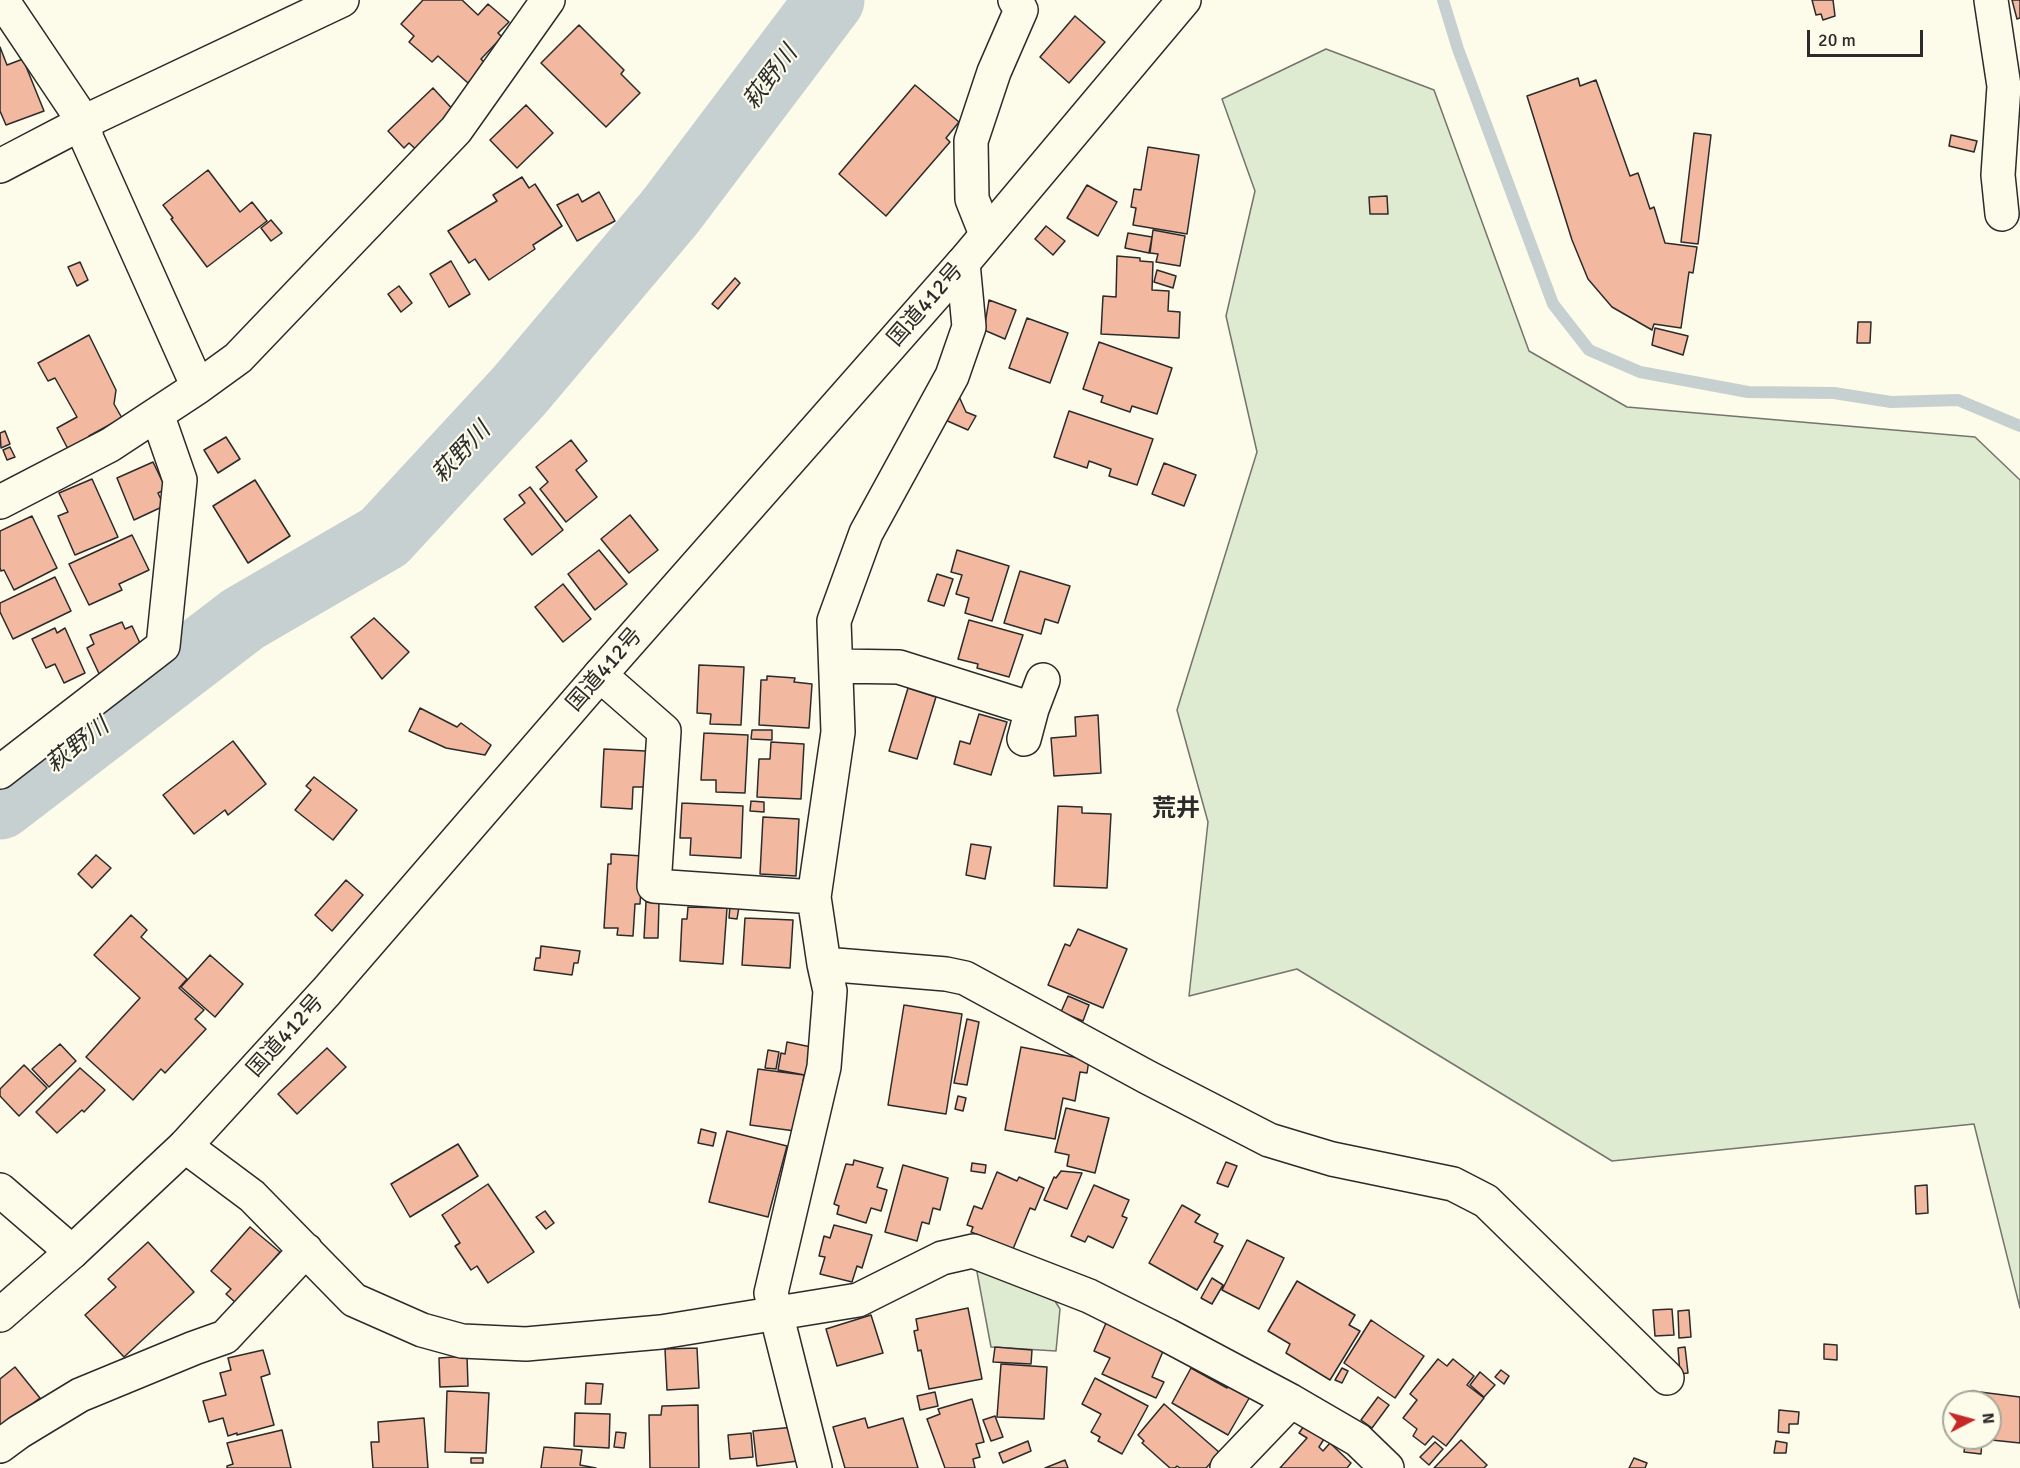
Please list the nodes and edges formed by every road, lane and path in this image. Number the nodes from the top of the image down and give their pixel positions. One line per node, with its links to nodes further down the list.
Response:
1 (2, 0): 7 (main road)
2 (342, 0): 7 (main road)
3 (548, 0): 12 (main road)
4 (1015, 0): 10 (main road)
5 (1184, 0): 10 (main road, 国道412号)
6 (1991, 0): 9 (main road)
7 (84, 122): 8 (main road); 12 (main road)
8 (0, 166)
9 (2002, 214)
10 (986, 234): 11 (main road, 国道412号)
11 (963, 263): 15 (main road); 16 (main road, 国道412号)
12 (198, 387): 13 (main road)
13 (157, 414): 14 (main road); 18 (main road)
14 (0, 502)
15 (836, 666): 17 (main road); 19 (main road)
16 (600, 675): 19 (main road); 21 (main road, 国道412号)
17 (1033, 709)
18 (0, 772)
19 (814, 897): 20 (main road)
20 (824, 964): 25 (main road); 27 (main road)
21 (185, 1146): 23 (main road); 24 (main road, 国道412号)
22 (0, 1190): 24 (main road)
23 (306, 1250): 25 (main road); 29 (main road)
24 (72, 1252): 26 (main road, 国道412号)
25 (777, 1312): 28 (main road); 30 (main road)
26 (0, 1315)
27 (1667, 1378)
28 (1291, 1401): 31 (main road); 32 (main road)
29 (0, 1446)
30 (814, 1468)
31 (1227, 1468)
32 (1388, 1468)

